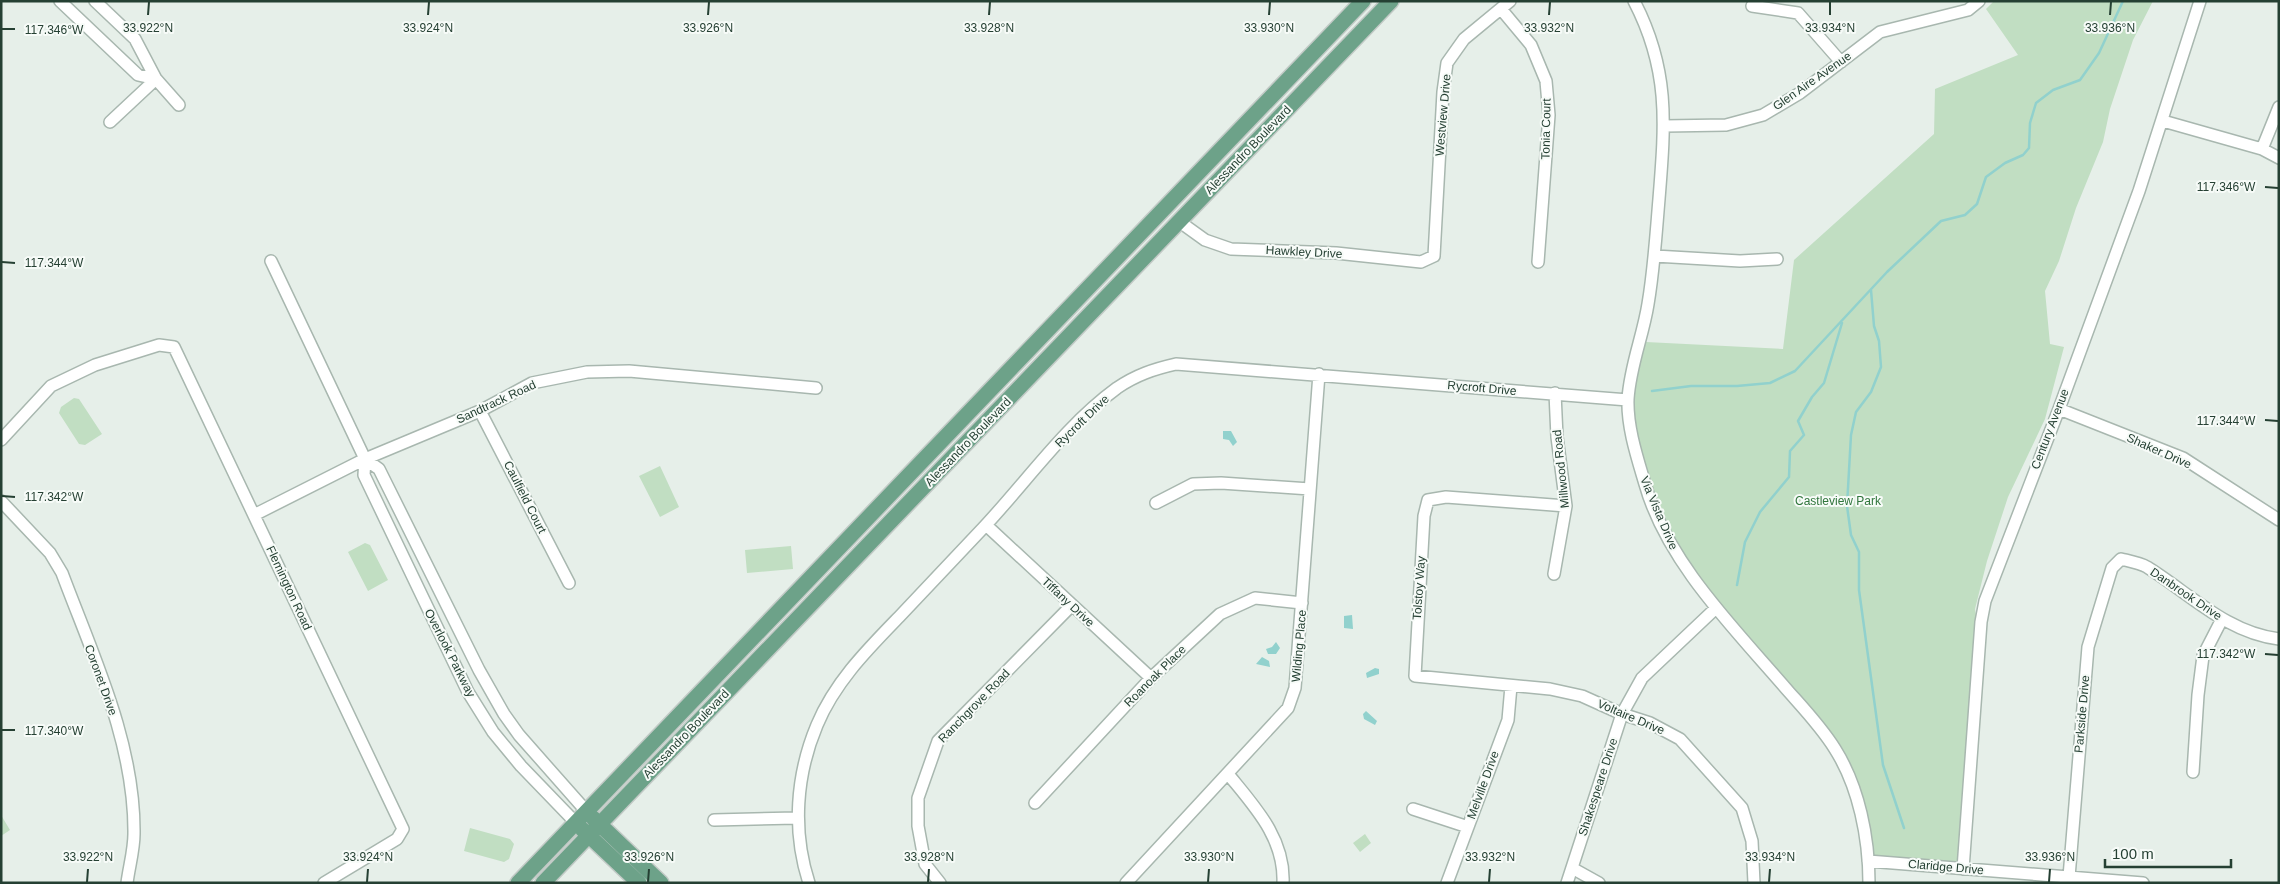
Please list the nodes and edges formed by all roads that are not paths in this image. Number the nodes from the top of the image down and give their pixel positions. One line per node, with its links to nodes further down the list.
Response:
1 (60, 1): 12 (street)
2 (95, 1): 12 (street)
3 (1363, 1): 57 (main road, Alessandro Boulevard)
4 (1391, 1): 20 (main road, Alessandro Boulevard)
5 (1510, 1): 10 (street, Westview Drive)
6 (1634, 1): 17 (street, Via Vista Drive)
7 (1979, 1): 11 (street, Glen Aire Avenue)
8 (2200, 1): 16 (street, Century Avenue)
9 (1752, 6): 11 (street)
10 (1501, 9): 21 (street, Westview Drive); 25 (street, Tonia Court)
11 (1841, 62): 17 (street, Glen Aire Avenue)
12 (156, 79): 13 (street); 15 (street)
13 (179, 105)
14 (2279, 107): 18 (street)
15 (110, 122)
16 (2163, 122): 18 (street); 30 (street, Century Avenue)
17 (1665, 126): 22 (street, Via Vista Drive)
18 (2262, 150): 19 (street)
19 (2279, 158)
20 (1180, 222): 21 (street, Hawkley Drive); 61 (main road, Alessandro Boulevard)
21 (1434, 256)
22 (1655, 256): 23 (street); 29 (street, Via Vista Drive)
23 (1777, 259)
24 (271, 261): 33 (street, Overlook Parkway)
25 (1538, 262)
26 (1320, 374): 28 (street, Rycroft Drive); 34 (street, Wilding Place); 40 (street, Rycroft Drive)
27 (816, 388): 31 (street, Sandtrack Road)
28 (1555, 394): 29 (street, Rycroft Drive); 37 (street, Millwood Road)
29 (1628, 400): 46 (street, Via Vista Drive)
30 (2059, 409): 39 (street, Shaker Drive); 66 (street, Century Avenue)
31 (480, 411): 33 (street, Sandtrack Road); 43 (street, Caulfield Court)
32 (1, 440): 38 (street, Flemington Road)
33 (365, 460): 38 (street, Sandtrack Road); 57 (street, Overlook Parkway); 60 (street, Overlook Parkway)
34 (1310, 489): 36 (street); 44 (street, Wilding Place)
35 (1, 501): 68 (street, Coronet Drive)
36 (1156, 503)
37 (1566, 506): 42 (street, Millwood Road); 49 (street, Tolstoy Way)
38 (254, 515): 69 (street, Flemington Road)
39 (2279, 520)
40 (986, 525): 45 (street, Tiffany Drive); 58 (street, Rycroft Drive)
41 (2121, 559): 47 (street, Danbrook Drive); 67 (street, Parkside Drive)
42 (1554, 574)
43 (570, 584)
44 (1302, 603): 50 (street, Roanoak Place); 54 (street, Wilding Place)
45 (1072, 605): 50 (street, Tiffany Drive); 75 (street, Ranchgrove Road)
46 (1716, 608): 52 (street, Shakespeare Drive); 64 (street, Via Vista Drive)
47 (2222, 619): 48 (street, Danbrook Drive); 53 (street)
48 (2279, 639)
49 (1415, 676): 51 (street, Voltaire Drive)
50 (1150, 678): 55 (street, Roanoak Place)
51 (1511, 686): 52 (street, Voltaire Drive); 62 (street, Melville Drive)
52 (1622, 714): 65 (street, Shakespeare Drive); 81 (street, Voltaire Drive)
53 (2193, 772)
54 (1228, 774): 76 (street, Wilding Place); 77 (street)
55 (1035, 803)
56 (1413, 809): 62 (street)
57 (587, 812): 60 (main road, Alessandro Boulevard); 61 (main road)
58 (796, 818): 59 (street); 74 (street, Rycroft Drive)
59 (714, 820)
60 (576, 823): 63 (main road); 70 (main road, Alessandro Boulevard)
61 (600, 824): 63 (main road, Alessandro Boulevard); 73 (main road)
62 (1468, 827): 78 (street, Melville Drive)
63 (588, 835): 71 (main road, Alessandro Boulevard); 72 (main road)
64 (1868, 861): 66 (street, Claridge Drive); 82 (street, Via Vista Drive)
65 (1572, 868): 79 (street, Shakespeare Drive); 80 (street)
66 (1963, 869): 67 (street, Claridge Drive)
67 (2069, 877): 83 (street, Claridge Drive)
68 (126, 883)
69 (324, 883)
70 (518, 883)
71 (543, 883)
72 (639, 883)
73 (661, 883)
74 (809, 883)
75 (940, 883)
76 (1126, 883)
77 (1283, 883)
78 (1446, 883)
79 (1567, 883)
80 (1599, 883)
81 (1754, 883)
82 (1868, 883)
83 (2143, 883)

